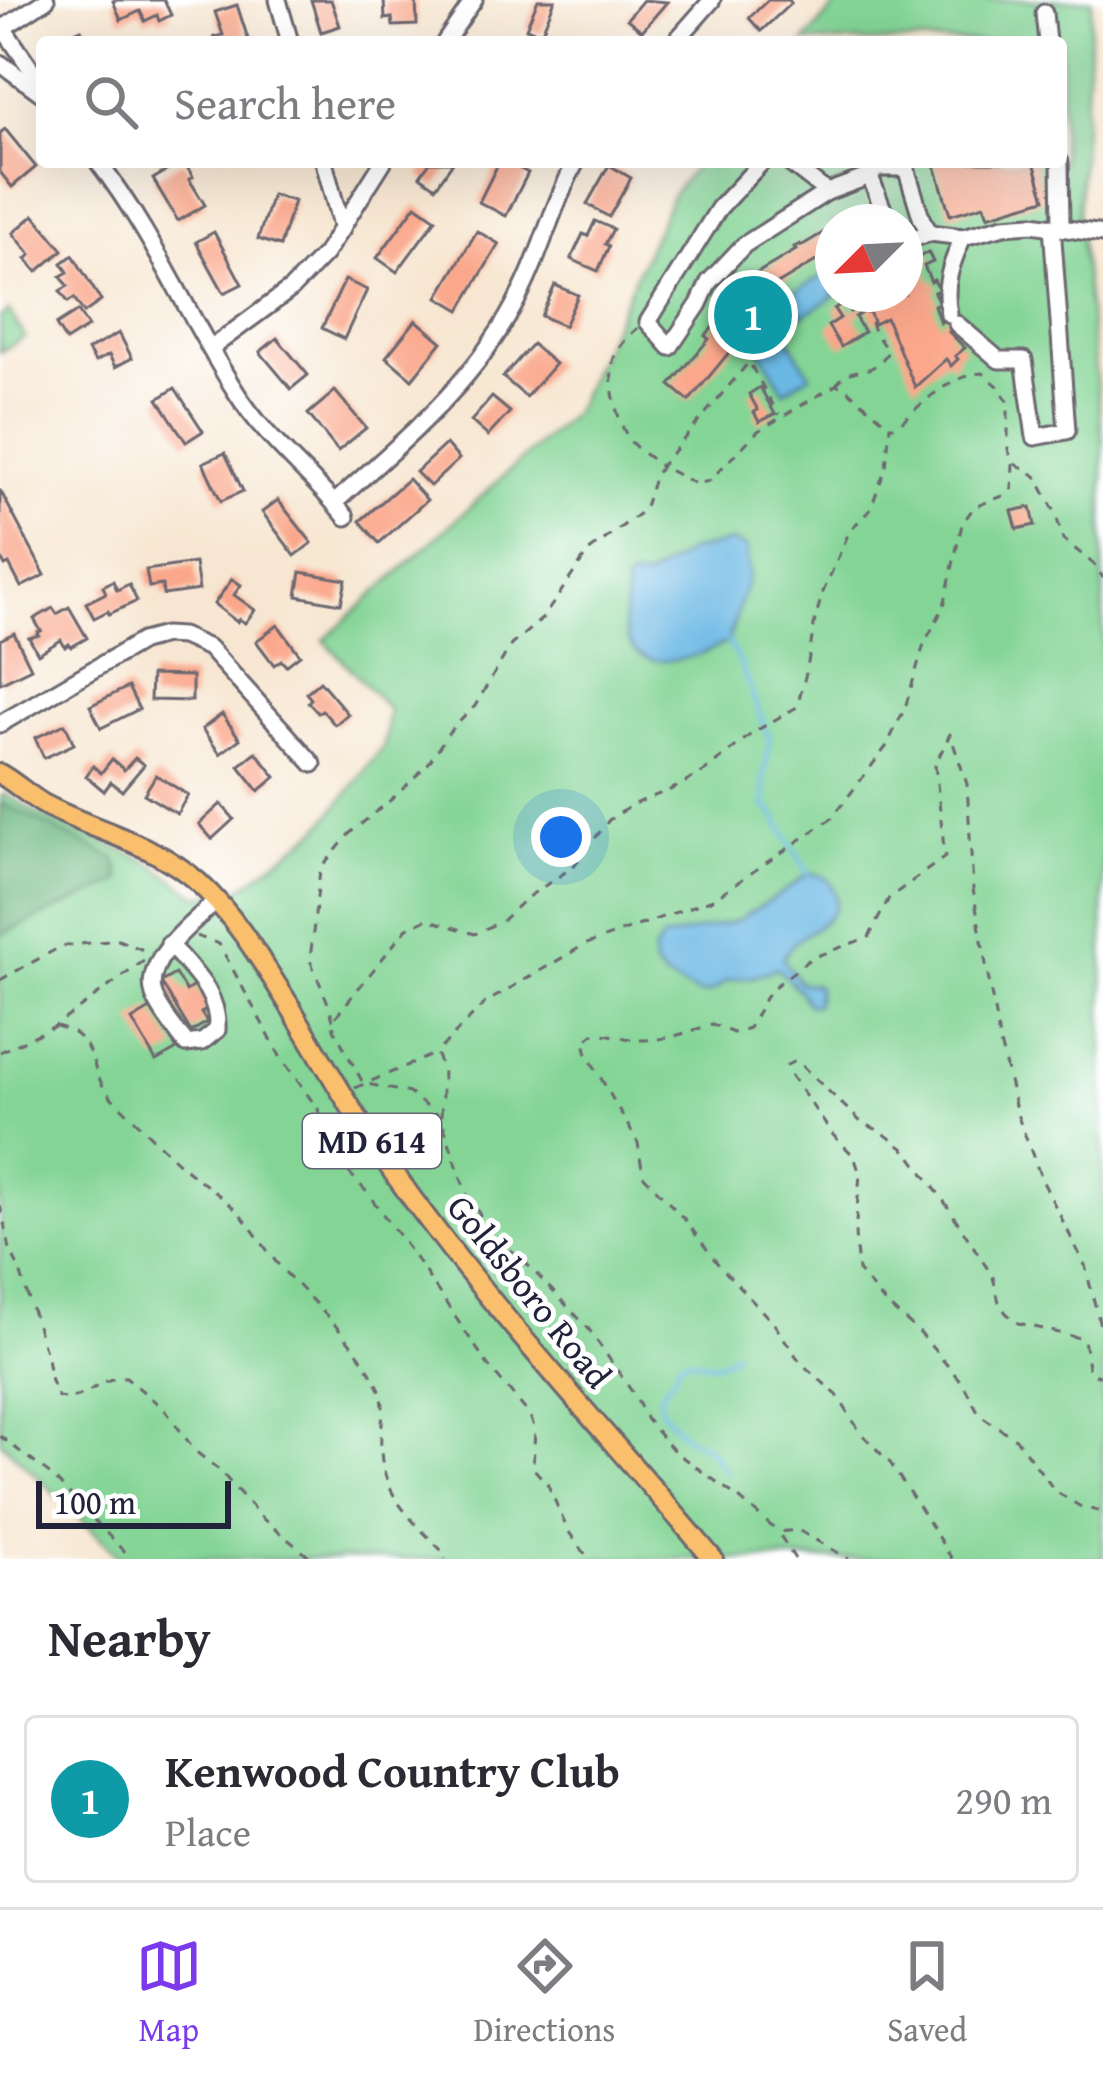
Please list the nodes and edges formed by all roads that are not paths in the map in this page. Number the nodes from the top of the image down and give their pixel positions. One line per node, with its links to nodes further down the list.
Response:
1 (46, 0): 6 (street)
2 (278, 0): 7 (street)
3 (712, 0): 9 (street)
4 (468, 3): 8 (street)
5 (1044, 14): 10 (street)
6 (2, 29): 12 (street)
7 (288, 36)
8 (449, 36)
9 (680, 36)
10 (1046, 36)
11 (0, 63): 13 (street)
12 (36, 77)
13 (36, 90)
14 (102, 168): 30 (street)
15 (325, 168): 25 (street)
16 (379, 168): 25 (street)
17 (573, 168): 31 (street)
18 (756, 168): 22 (street)
19 (796, 168): 22 (street)
20 (1060, 168): 24 (street)
21 (870, 176): 22 (street); 23 (street); 26 (street)
22 (826, 192)
23 (881, 204)
24 (1057, 227): 27 (street); 29 (street); 29 (street)
25 (342, 229): 30 (street)
26 (930, 233): 28 (street); 29 (street)
27 (1103, 233)
28 (923, 235)
29 (963, 237)
30 (211, 348): 31 (street)
31 (334, 502): 32 (street)
32 (346, 517)
33 (0, 724): 34 (street)
34 (313, 764)
35 (0, 774): 36 (main road, Goldsboro Road / MD 614)
36 (217, 901): 37 (street); 38 (main road, Goldsboro Road / MD 614)
37 (169, 944): 37 (street)
38 (713, 1559)

